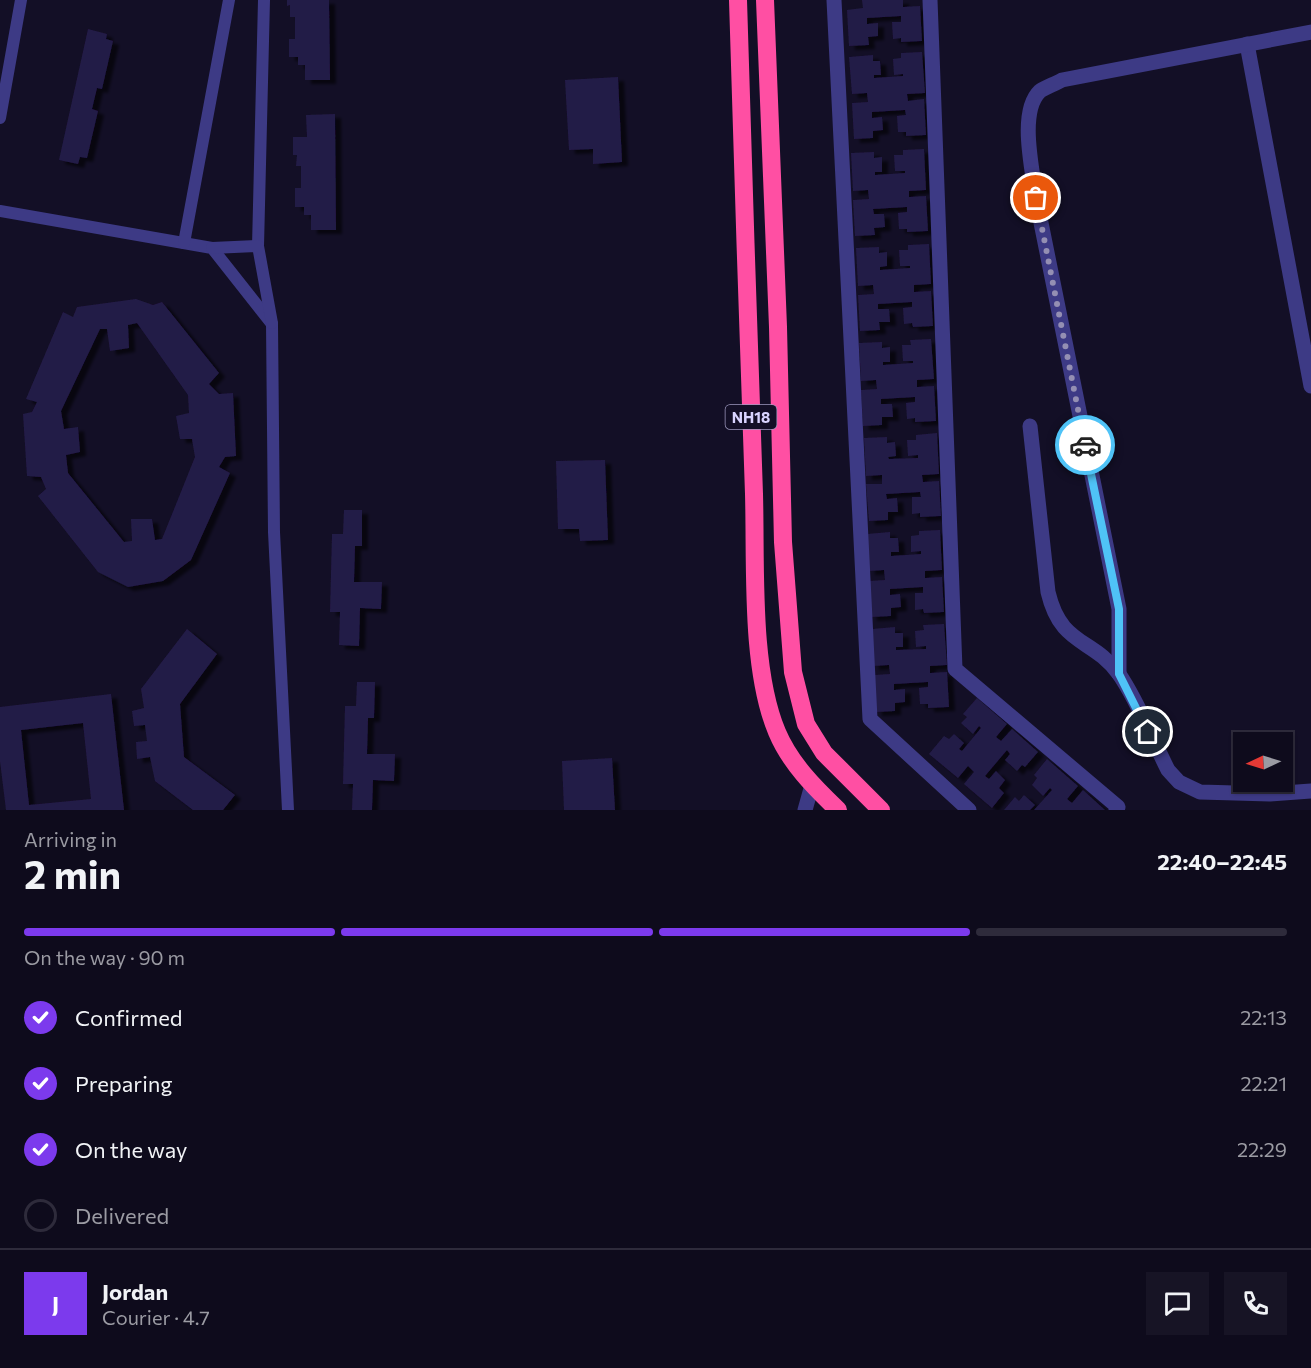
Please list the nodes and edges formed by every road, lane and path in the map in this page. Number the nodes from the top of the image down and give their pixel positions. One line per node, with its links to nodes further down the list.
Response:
1 (21, 0): 10 (lane)
2 (229, 0): 12 (lane)
3 (264, 0): 13 (lane)
4 (738, 0): 19 (highway, NH18)
5 (765, 0): 24 (highway, NH18)
6 (834, 0): 25 (street)
7 (930, 0): 26 (street)
8 (1311, 32): 9 (street)
9 (1247, 44): 16 (street); 18 (street)
10 (0, 118)
11 (0, 211): 12 (lane)
12 (184, 243): 14 (lane)
13 (258, 246): 14 (lane); 15 (lane)
14 (212, 248): 15 (lane)
15 (272, 324): 21 (lane)
16 (1311, 386)
17 (1030, 426): 18 (street)
18 (1119, 674): 20 (street)
19 (812, 785): 22 (street); 23 (highway, NH18)
20 (1311, 791)
21 (288, 810)
22 (805, 810)
23 (838, 810)
24 (881, 810)
25 (969, 810)
26 (1116, 810)

